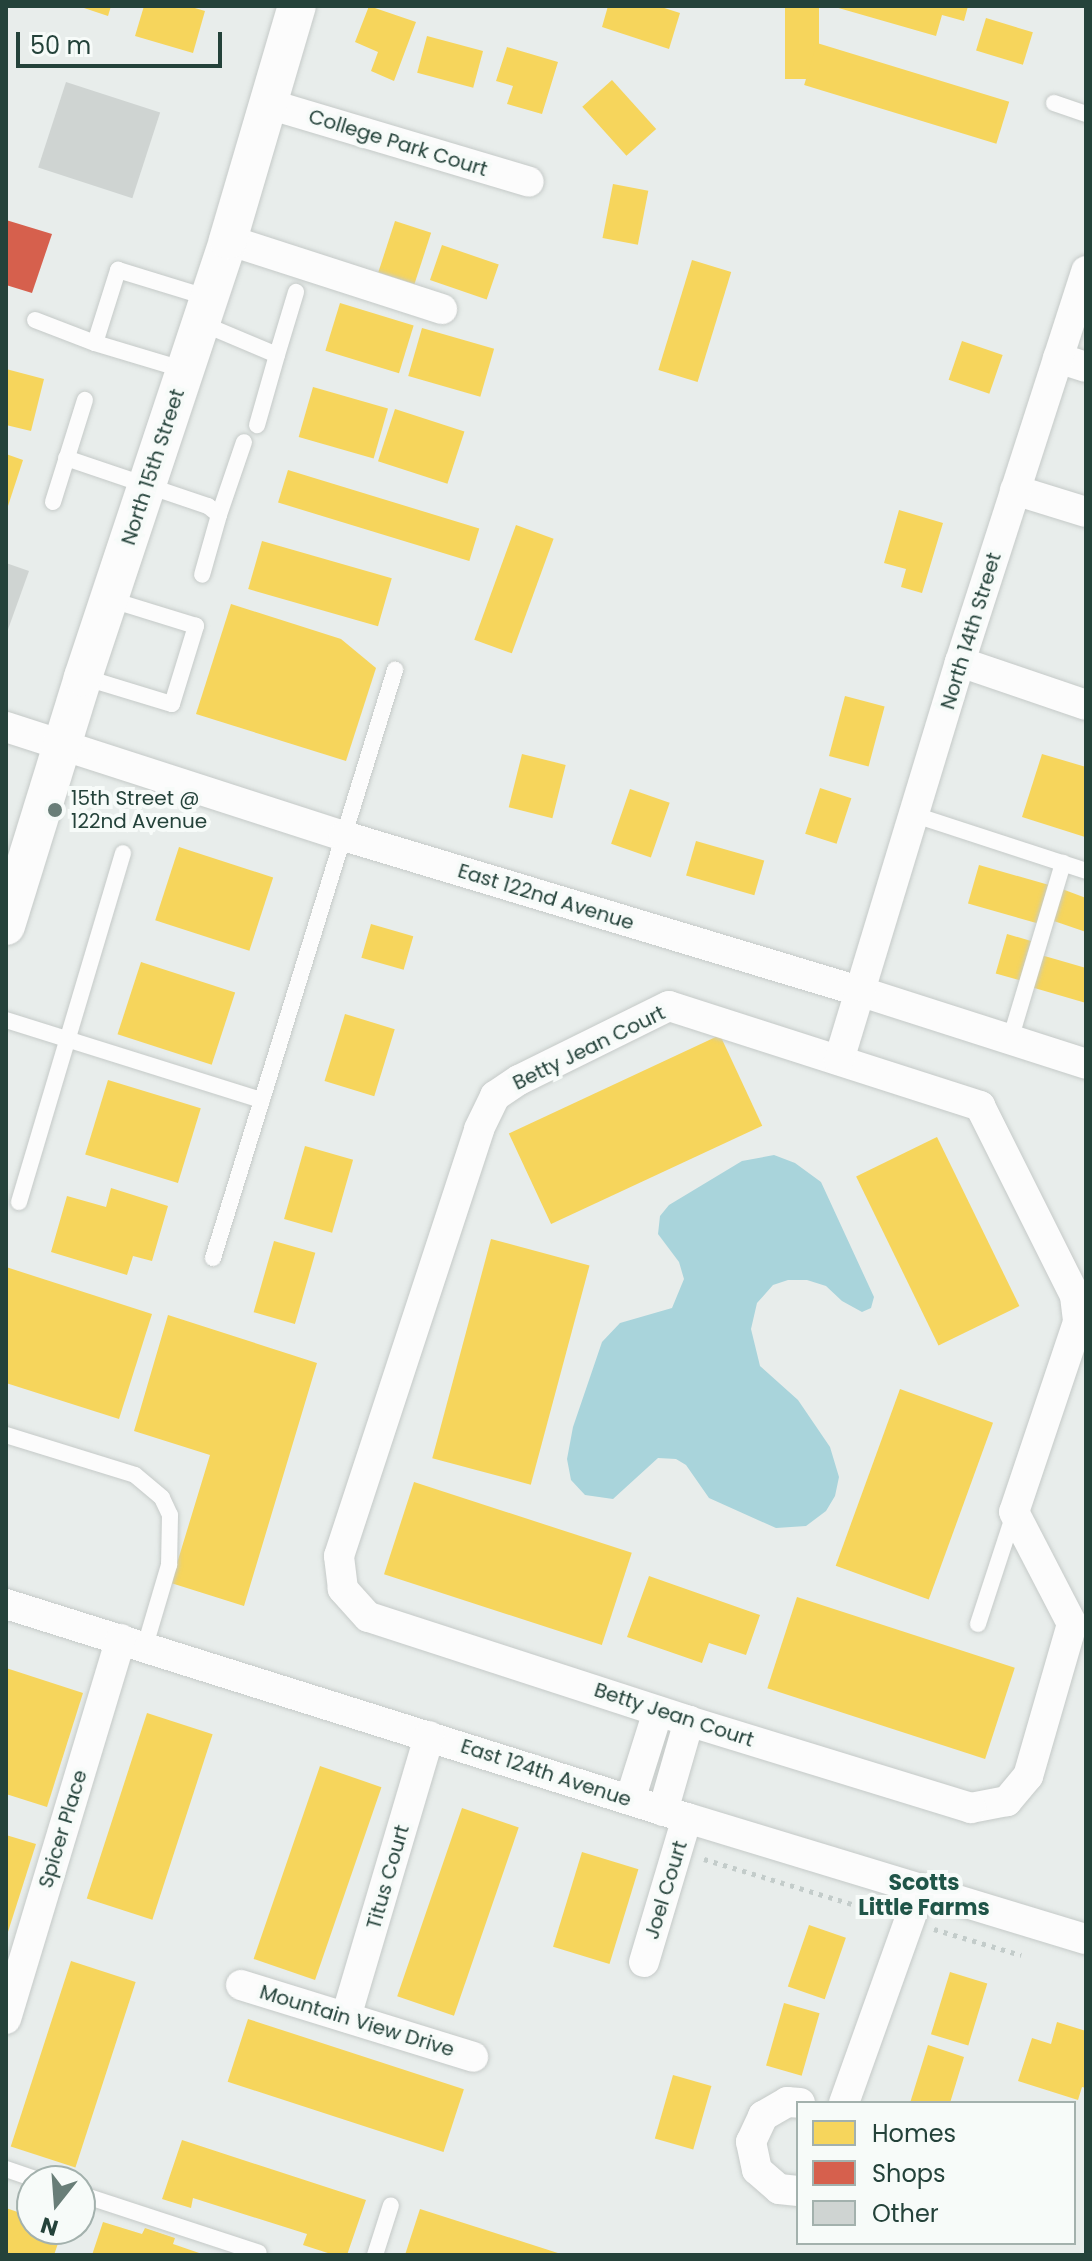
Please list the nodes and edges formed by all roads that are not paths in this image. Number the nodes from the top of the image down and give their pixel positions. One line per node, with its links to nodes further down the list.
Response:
1 (297, 6): 3 (street, North 15th Street)
2 (1054, 103): 4 (lane)
3 (268, 104): 5 (street, College Park Court); 6 (street, North 15th Street)
4 (1086, 114)
5 (529, 182)
6 (228, 240): 9 (street); 10 (street, North 15th Street)
7 (1086, 271): 14 (street, North 14th Street)
8 (296, 292): 13 (lane)
9 (442, 309)
10 (205, 310): 12 (lane); 13 (lane); 15 (street, North 15th Street)
11 (35, 320): 12 (lane)
12 (95, 343): 15 (lane)
13 (277, 355): 17 (lane)
14 (1072, 362): 21 (street, North 14th Street)
15 (185, 370): 20 (street, North 15th Street)
16 (85, 400): 19 (lane)
17 (257, 425)
18 (244, 442): 24 (lane)
19 (66, 458): 20 (lane); 22 (lane)
20 (147, 486): 24 (lane); 26 (street, North 15th Street)
21 (1015, 490): 23 (street); 27 (street, North 14th Street)
22 (53, 502)
23 (1086, 512)
24 (219, 515): 25 (lane)
25 (202, 575)
26 (109, 599): 29 (street, North 15th Street); 29 (lane)
27 (960, 662): 30 (street); 33 (street, North 14th Street)
28 (395, 670): 34 (lane)
29 (83, 677): 32 (street, North 15th Street)
30 (1086, 705)
31 (6, 727): 32 (street, East 122nd Avenue)
32 (62, 744): 34 (street, East 122nd Avenue); 38 (street, North 15th Street)
33 (915, 815): 36 (lane); 39 (street, North 14th Street)
34 (344, 836): 39 (street, East 122nd Avenue); 45 (lane)
35 (123, 853): 41 (lane)
36 (1063, 863): 37 (lane); 42 (lane)
37 (1086, 871)
38 (6, 926)
39 (862, 992): 42 (street, East 122nd Avenue); 43 (street)
40 (6, 1020): 41 (lane)
41 (67, 1039): 45 (lane); 46 (lane)
42 (1010, 1040): 44 (street, East 122nd Avenue)
43 (839, 1060): 49 (street, Betty Jean Court); 53 (street, Betty Jean Court)
44 (1086, 1064)
45 (262, 1100): 47 (lane)
46 (19, 1202)
47 (213, 1258)
48 (6, 1435): 52 (lane)
49 (1014, 1512): 51 (lane); 54 (street, Betty Jean Court)
50 (6, 1604): 52 (street, East 124th Avenue)
51 (978, 1624)
52 (133, 1643): 55 (street, East 124th Avenue); 63 (street, Spicer Place)
53 (658, 1711): 54 (street, Betty Jean Court); 56 (street)
54 (689, 1721): 57 (street, Joel Court)
55 (429, 1736): 56 (street, East 124th Avenue); 62 (street, Titus Court)
56 (630, 1800): 57 (street, East 124th Avenue)
57 (675, 1814): 58 (street, East 124th Avenue); 60 (street, Joel Court)
58 (921, 1888): 59 (street, East 124th Avenue); 65 (street)
59 (1086, 1939)
60 (644, 1962)
61 (241, 1985): 62 (street, Mountain View Drive)
62 (346, 2017): 64 (street, Mountain View Drive)
63 (6, 2019)
64 (473, 2057)
65 (845, 2101)
66 (796, 2103): 67 (street)
67 (796, 2191)
68 (96, 2199): 70 (lane)
69 (391, 2205): 71 (lane)
70 (261, 2254)
71 (375, 2255)

